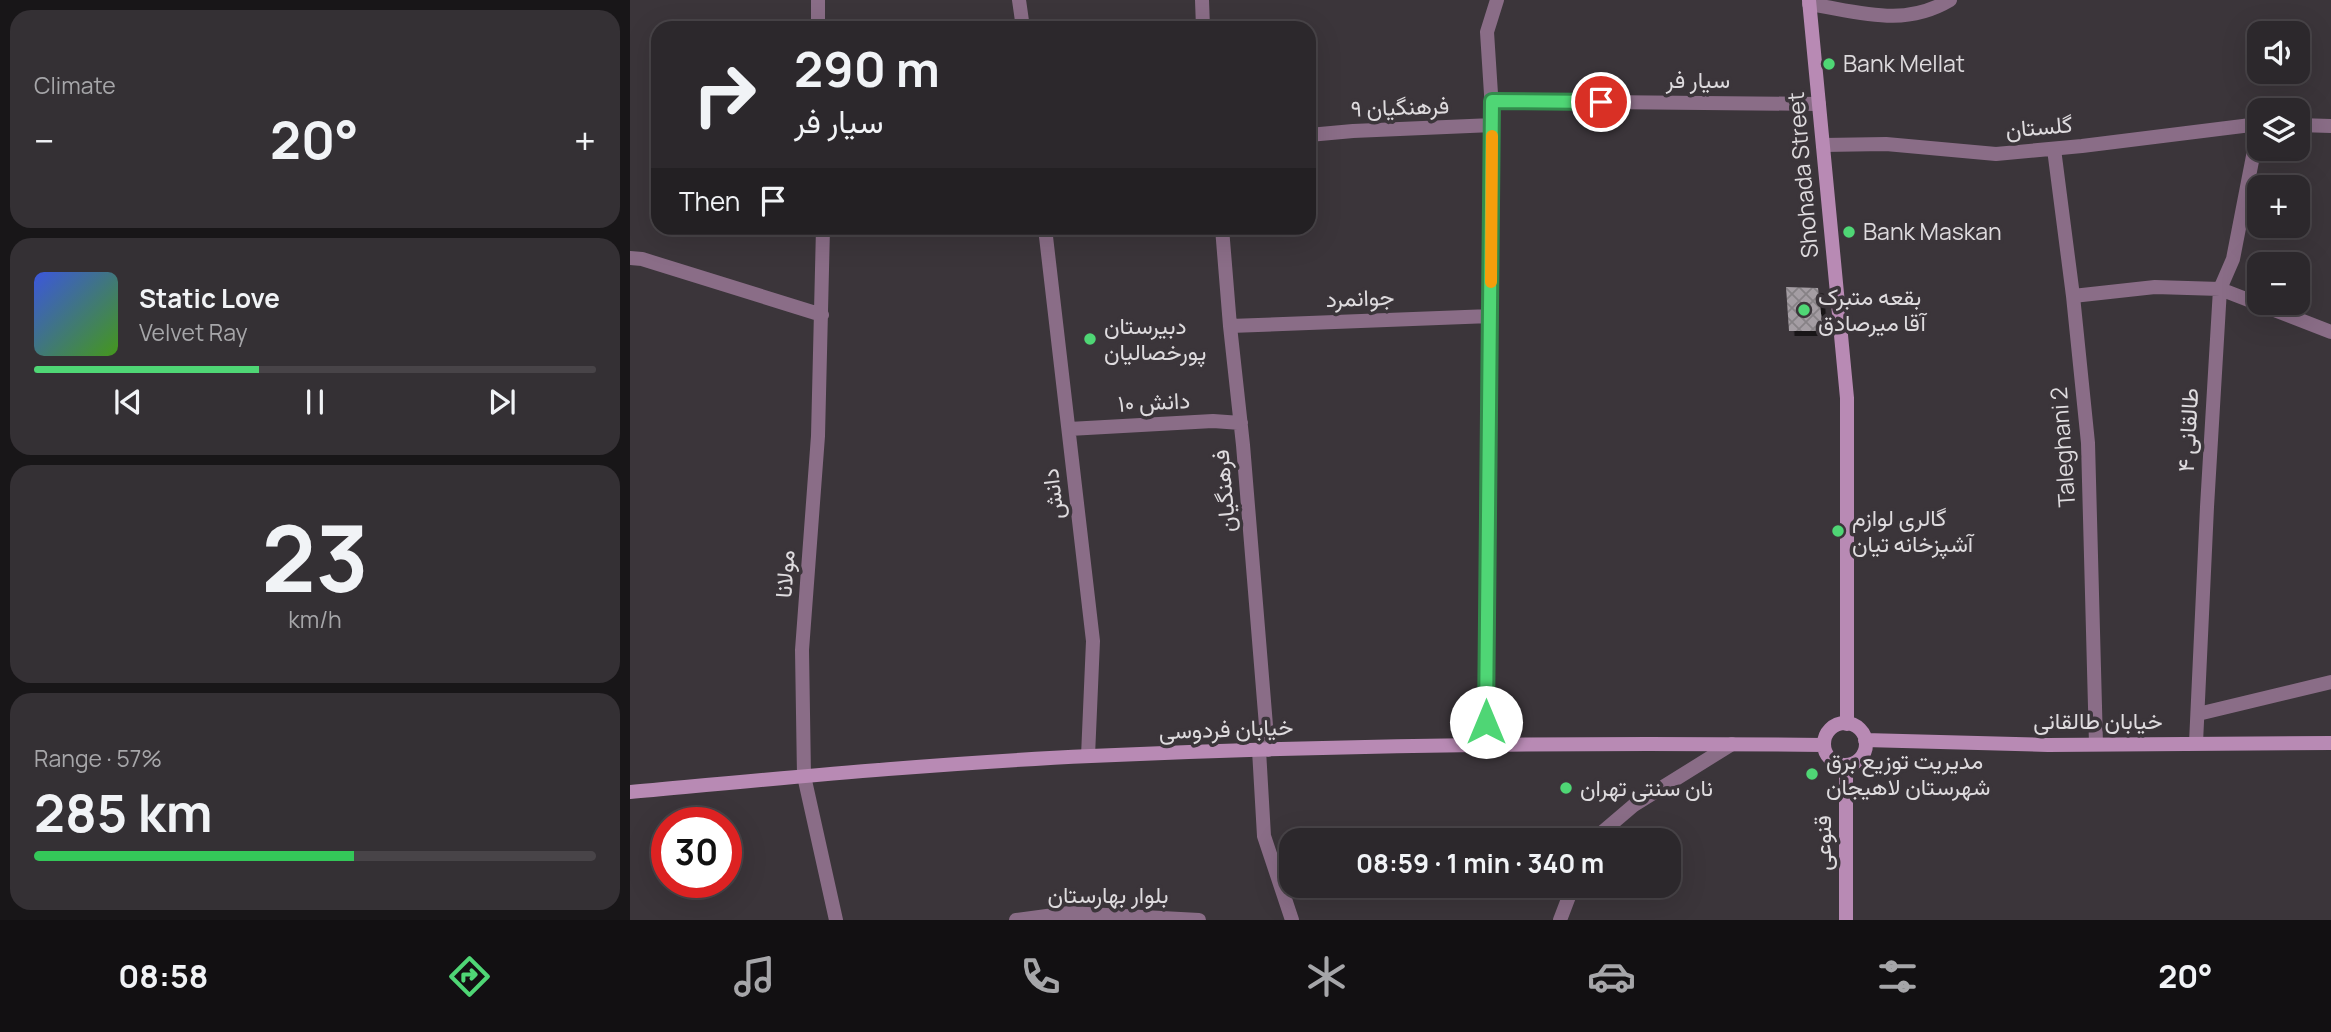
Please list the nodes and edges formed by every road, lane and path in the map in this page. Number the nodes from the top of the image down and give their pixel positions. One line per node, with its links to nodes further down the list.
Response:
1 (818, 0): 7 (street)
2 (1019, 0): 8 (street)
3 (1202, 0): 9 (street)
4 (1497, 0): 10 (street)
5 (1950, 0): 6 (street)
6 (1809, 2): 11 (main road, Shohada Street)
7 (818, 21)
8 (1022, 21)
9 (1203, 21)
10 (1492, 101): 11 (street, سیار فر); 12 (street)
11 (1819, 104): 17 (main road, Shohada Street)
12 (1493, 125): 16 (street, فرهنگیان ۹); 27 (street)
13 (2247, 126): 18 (street, گلستان)
14 (2310, 126): 15 (street)
15 (2331, 127)
16 (1316, 134)
17 (1823, 145): 18 (street, گلستان); 34 (main road, Shohada Street)
18 (2054, 149): 25 (street, Taleghani 2)
19 (2252, 161): 24 (street, طالقانی ۴)
20 (823, 235): 26 (street, مولانا)
21 (1046, 235): 31 (street, دانش)
22 (1224, 235): 28 (street, فرهنگیان)
23 (630, 258): 26 (street)
24 (2220, 289): 25 (street); 29 (street); 33 (street, طالقانی ۴)
25 (2073, 296): 39 (street, Taleghani 2)
26 (822, 315): 45 (street, مولانا)
27 (1491, 316): 28 (street, جوانمرد); 41 (street)
28 (1230, 326): 30 (street, فرهنگیان)
29 (2331, 332)
30 (1241, 423): 31 (street, دانش ۱۰); 42 (street, فرهنگیان)
31 (1069, 429): 43 (street, دانش)
32 (2331, 682): 33 (street)
33 (2198, 714): 36 (street, طالقانی ۴)
34 (1847, 723): 35 (main road); 40 (main road)
35 (1866, 740): 39 (main road, خیابان طالقانی); 44 (main road)
36 (2196, 743): 37 (main road, خیابان طالقانی); 39 (main road, خیابان طالقانی)
37 (2331, 743)
38 (1732, 744): 40 (main road, خیابان فردوسی); 41 (main road, خیابان فردوسی); 47 (street)
39 (2096, 744)
40 (1824, 745): 44 (main road)
41 (1487, 747): 42 (main road, خیابان فردوسی)
42 (1264, 750): 43 (main road, خیابان فردوسی); 53 (street, فرهنگیان)
43 (1088, 757): 45 (main road, خیابان فردوسی)
44 (1846, 765): 55 (main road, قنوعی)
45 (804, 776): 46 (main road, خیابان فردوسی); 50 (street, مولانا)
46 (630, 792)
47 (1607, 828)
48 (1568, 898): 54 (street)
49 (1130, 918): 51 (street, بلوار بهارستان); 52 (street, بلوار بهارستان)
50 (835, 920)
51 (1016, 920)
52 (1199, 920)
53 (1292, 920)
54 (1560, 920)
55 (1846, 920)

